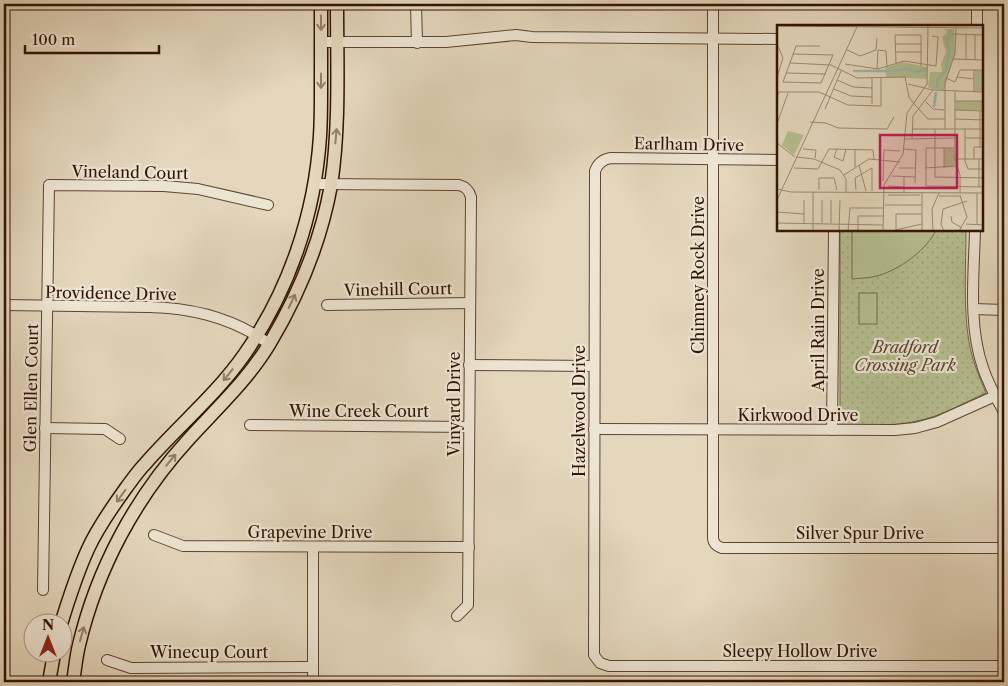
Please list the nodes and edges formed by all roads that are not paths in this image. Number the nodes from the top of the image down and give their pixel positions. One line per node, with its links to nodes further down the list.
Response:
1 (321, 4): 9 (main road, one-way to 9)
2 (337, 4): 10 (main road)
3 (416, 4): 11 (street)
4 (713, 4): 7 (street, Chimney Rock Drive)
5 (977, 4): 6 (street)
6 (977, 25)
7 (713, 38): 8 (street); 11 (street); 12 (street, Chimney Rock Drive)
8 (777, 39)
9 (321, 42): 10 (street); 15 (main road, one-way to 15)
10 (337, 42): 11 (street); 16 (main road, one-way to 10)
11 (417, 43)
12 (713, 159): 13 (street, Earlham Drive); 14 (street, Earlham Drive); 37 (street, Chimney Rock Drive)
13 (777, 160)
14 (601, 162): 30 (street, Hazelwood Drive)
15 (315, 184): 16 (street); 27 (main road)
16 (331, 184): 21 (street, Vinyard Drive); 28 (main road, one-way to 16)
17 (49, 185): 18 (street, Vineland Court); 24 (street, Glen Ellen Court)
18 (268, 205)
19 (834, 231): 38 (street, April Rain Drive)
20 (975, 231): 25 (street)
21 (470, 303): 23 (street, Vinehill Court); 29 (street, Vinyard Drive)
22 (4, 305): 24 (street, Providence Drive)
23 (327, 305)
24 (47, 306): 27 (street, Providence Drive); 35 (street, Glen Ellen Court)
25 (974, 309): 26 (street); 31 (street)
26 (1004, 310)
27 (257, 335): 28 (street, Providence Drive); 46 (main road, one-way to 46)
28 (269, 344): 54 (main road, one-way to 28)
29 (470, 365): 30 (street); 34 (street, Vinyard Drive)
30 (594, 366): 36 (street, Hazelwood Drive)
31 (995, 396): 32 (street); 38 (street, Kirkwood Drive)
32 (1004, 412)
33 (250, 426): 34 (street, Wine Creek Court)
34 (469, 427): 43 (street, Vinyard Drive)
35 (45, 428): 39 (street); 45 (street, Glen Ellen Court)
36 (594, 429): 37 (street, Kirkwood Drive); 49 (street, Hazelwood Drive)
37 (713, 430): 38 (street, Kirkwood Drive); 41 (street, Chimney Rock Drive)
38 (832, 430)
39 (120, 439)
40 (154, 535): 42 (street, Grapevine Drive)
41 (716, 545): 44 (street, Silver Spur Drive)
42 (313, 547): 43 (street, Grapevine Drive); 52 (street)
43 (469, 547): 47 (street, Vinyard Drive)
44 (1004, 548)
45 (43, 590)
46 (64, 614)
47 (457, 616)
48 (107, 660): 52 (street, Winecup Court)
49 (598, 661): 51 (street, Sleepy Hollow Drive)
50 (52, 664): 53 (main road)
51 (1004, 666)
52 (313, 667): 55 (street)
53 (49, 682)
54 (73, 682)
55 (313, 682)

